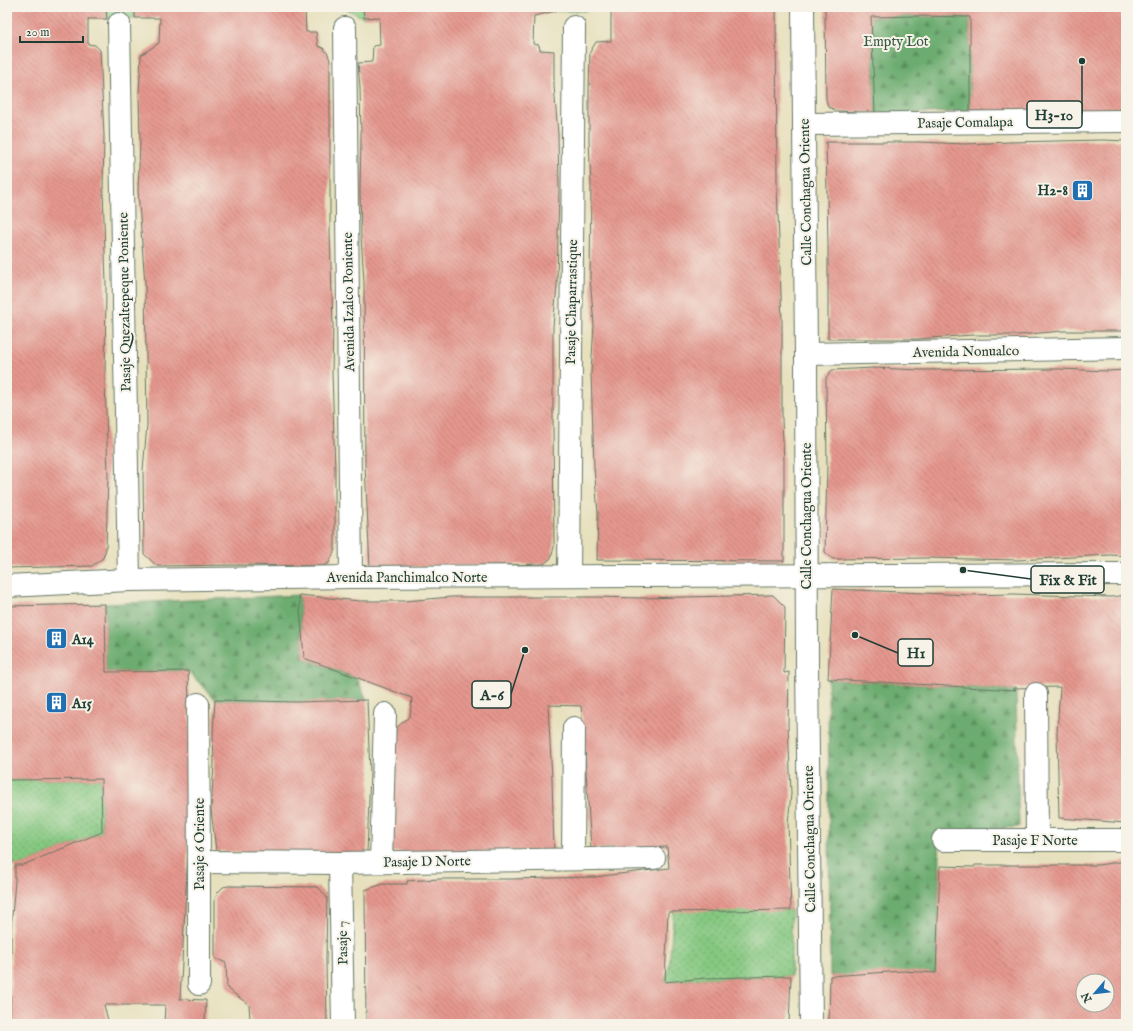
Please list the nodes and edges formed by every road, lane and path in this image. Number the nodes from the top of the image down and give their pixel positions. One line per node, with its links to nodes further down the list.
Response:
1 (803, 7): 6 (street, Calle Conchagua Oriente)
2 (119, 24): 13 (street, Pasaje Quezaltepeque Poniente)
3 (345, 28): 12 (street, Avenida Izalco Poniente)
4 (574, 28): 11 (street, Pasaje Chaparrastique)
5 (1126, 121): 6 (street, Pasaje Comalapa)
6 (804, 124): 8 (street, Calle Conchagua Oriente)
7 (1126, 348): 8 (street, Avenida Nonualco)
8 (806, 354): 10 (street, Calle Conchagua Oriente)
9 (1126, 574): 10 (street, Avenida Panchimalco Norte)
10 (806, 575): 11 (street, Avenida Panchimalco Norte); 29 (street, Calle Conchagua Oriente)
11 (569, 576): 12 (street, Avenida Panchimalco Norte)
12 (352, 577): 13 (street, Avenida Panchimalco Norte)
13 (129, 580): 14 (street, Avenida Panchimalco Norte)
14 (7, 586)
15 (1036, 694): 20 (street)
16 (198, 704): 24 (street, Pasaje 6 Oriente)
17 (385, 714): 25 (street)
18 (574, 728): 23 (street)
19 (943, 840): 20 (street, Pasaje F Norte)
20 (1038, 840): 21 (street, Pasaje F Norte)
21 (1126, 840)
22 (654, 858): 23 (street, Pasaje D Norte)
23 (573, 859): 25 (street, Pasaje D Norte)
24 (199, 862): 26 (street, Pasaje D Norte); 27 (street, Pasaje 6 Oriente)
25 (381, 862): 26 (street, Pasaje D Norte)
26 (340, 863): 28 (street, Pasaje 7)
27 (199, 984)
28 (343, 1024)
29 (811, 1024)

